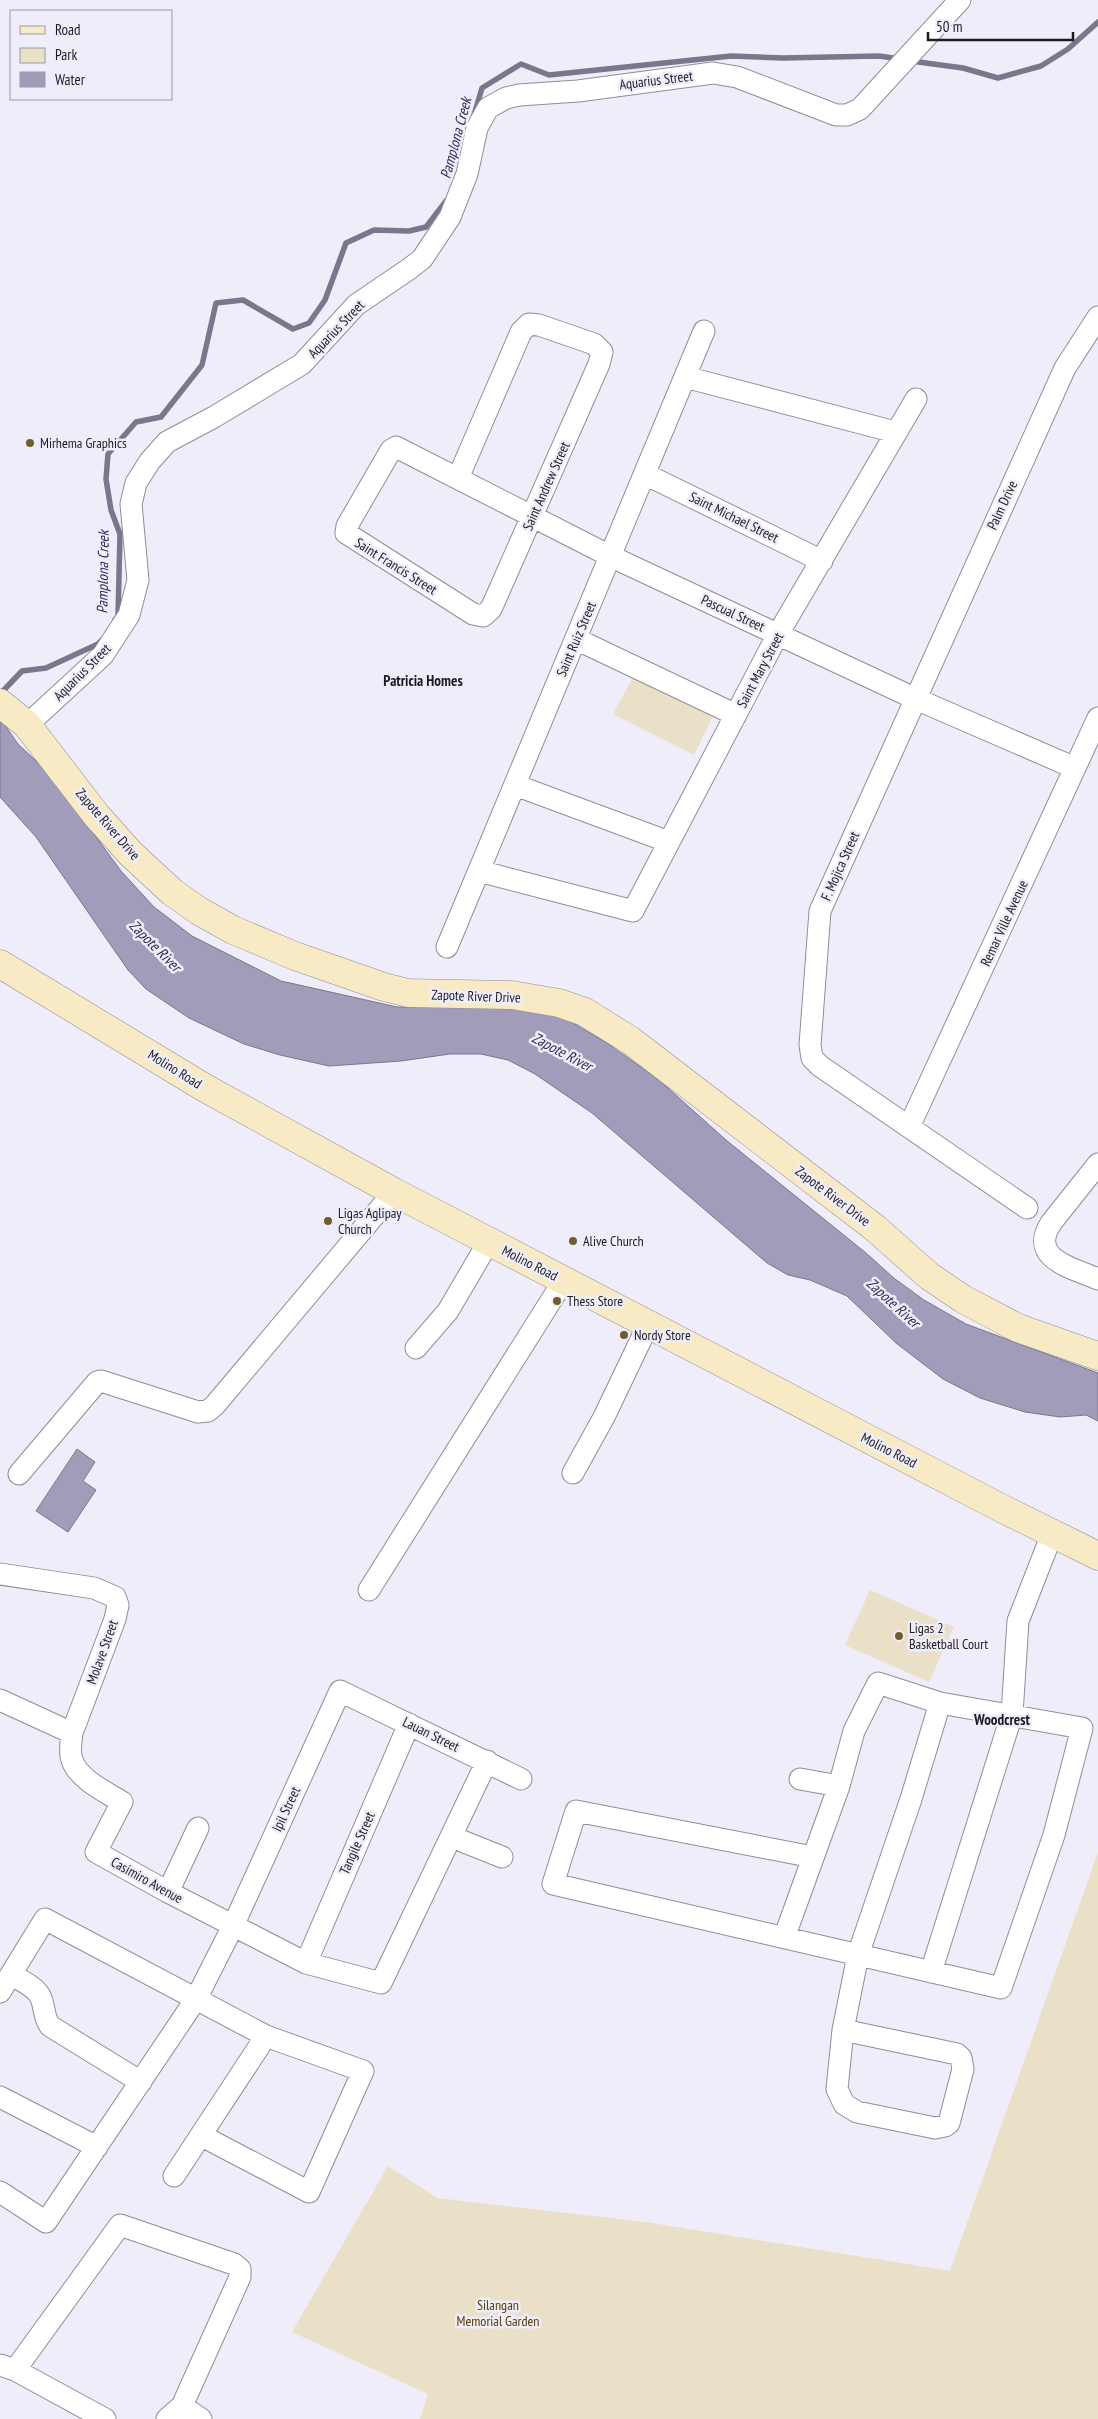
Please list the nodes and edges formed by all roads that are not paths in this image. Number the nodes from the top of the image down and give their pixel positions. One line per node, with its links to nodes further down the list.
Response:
1 (954, 6): 18 (street, Aquarius Street)
2 (1098, 317): 16 (street, Palm Drive)
3 (704, 331): 4 (street, Saint Ruiz Street)
4 (686, 376): 6 (street); 8 (street, Saint Ruiz Street)
5 (916, 399): 6 (street, Saint Mary Street)
6 (895, 432): 12 (street, Saint Mary Street)
7 (396, 447): 9 (street, Pascual Street); 13 (street, Saint Francis Street)
8 (645, 474): 11 (street, Saint Ruiz Street); 12 (street, Saint Michael Street)
9 (458, 478): 10 (street, Pascual Street); 10 (street, Saint Andrew Street)
10 (533, 517): 11 (street, Pascual Street); 13 (street, Saint Andrew Street)
11 (610, 556): 14 (street, Pascual Street); 15 (street, Saint Ruiz Street)
12 (822, 561): 14 (street, Saint Mary Street)
13 (483, 616)
14 (778, 634): 16 (street, Pascual Street); 17 (street, Saint Mary Street)
15 (576, 639): 17 (street); 21 (street, Saint Ruiz Street)
16 (916, 699): 20 (street, Pascual Street); 26 (street, F. Mojica Street)
17 (736, 715): 22 (street, Saint Mary Street)
18 (16, 716): 35 (main road, Zapote River Drive)
19 (1098, 718): 20 (street, Remar Ville Avenue)
20 (1075, 768): 26 (street, Remar Ville Avenue)
21 (515, 785): 22 (street); 23 (street, Saint Ruiz Street)
22 (669, 842): 23 (street, Saint Mary Street)
23 (479, 871): 24 (street, Saint Ruiz Street)
24 (447, 946)
25 (0, 964): 28 (main road, Molino Road)
26 (909, 1127): 29 (street)
27 (1098, 1164): 31 (street)
28 (394, 1192): 30 (main road, Molino Road); 37 (street)
29 (1026, 1208)
30 (489, 1242): 32 (main road, Molino Road); 34 (street)
31 (1098, 1279)
32 (564, 1280): 33 (main road, Molino Road); 41 (street)
33 (648, 1325): 36 (street); 38 (main road, Molino Road)
34 (416, 1348)
35 (1098, 1356)
36 (573, 1473)
37 (19, 1474)
38 (1052, 1534): 39 (main road, Molino Road); 45 (street)
39 (1098, 1556)
40 (0, 1574): 47 (street, Molave Street)
41 (369, 1590)
42 (340, 1691): 46 (street, Lauan Street); 57 (street, Ipil Street)
43 (0, 1700): 47 (street)
44 (940, 1703): 45 (street); 51 (street); 59 (street)
45 (1012, 1714): 61 (street); 61 (street)
46 (409, 1724): 48 (street, Lauan Street); 60 (street, Tangile Street)
47 (72, 1732): 56 (street, Casimiro Avenue)
48 (487, 1761): 49 (street, Lauan Street); 53 (street)
49 (521, 1779)
50 (800, 1779): 51 (street)
51 (838, 1786): 54 (street)
52 (198, 1828): 56 (street)
53 (452, 1837): 55 (street); 60 (street, Casimiro Avenue)
54 (813, 1857): 58 (street); 58 (street)
55 (502, 1858)
56 (168, 1892): 57 (street, Casimiro Avenue)
57 (233, 1926): 60 (street, Casimiro Avenue); 63 (street, Ipil Street)
58 (784, 1938): 59 (street)
59 (858, 1955): 61 (street); 64 (street)
60 (306, 1963)
61 (931, 1972)
62 (6, 1983): 63 (street); 66 (street)
63 (196, 1999): 65 (street); 66 (street, Ipil Street)
64 (842, 2030): 64 (street)
65 (266, 2036): 68 (street); 68 (street)
66 (142, 2082): 69 (street, Ipil Street)
67 (0, 2097): 69 (street)
68 (202, 2136): 70 (street)
69 (97, 2147): 71 (street, Ipil Street)
70 (174, 2176)
71 (0, 2192)
72 (7, 2368): 73 (street); 74 (street)
73 (175, 2413): 75 (street)
74 (105, 2419)
75 (201, 2419)

